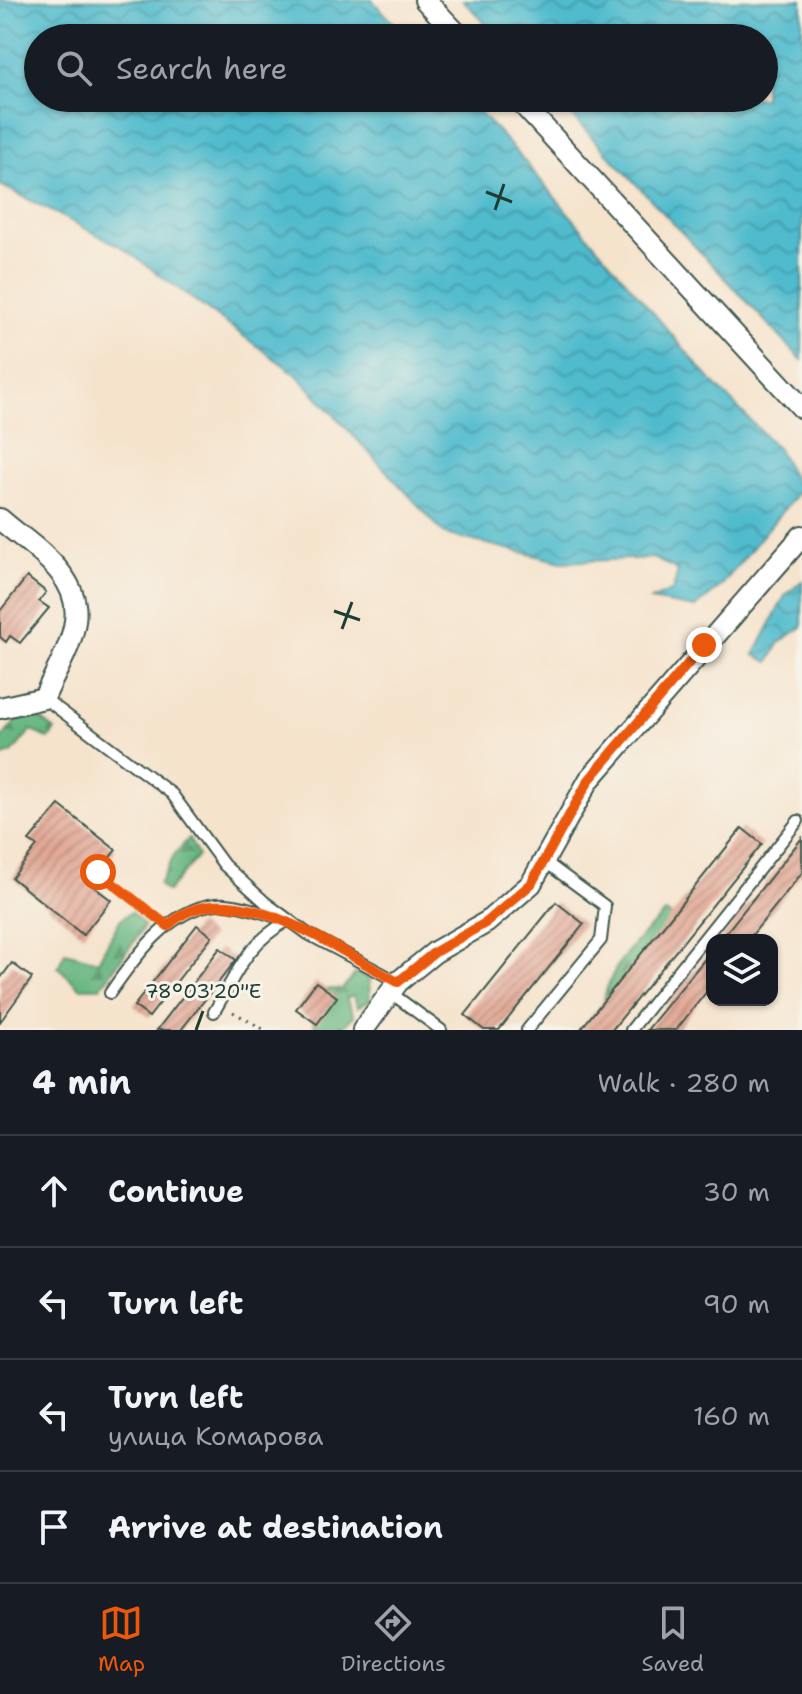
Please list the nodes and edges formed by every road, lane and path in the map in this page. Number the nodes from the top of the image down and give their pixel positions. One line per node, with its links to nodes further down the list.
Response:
1 (425, 0): 2 (street)
2 (448, 24)
3 (530, 112): 4 (street)
4 (802, 408)
5 (0, 519): 7 (street)
6 (802, 536): 10 (street)
7 (44, 698): 8 (street); 12 (lane)
8 (0, 708)
9 (798, 821): 21 (lane)
10 (544, 861): 14 (street); 20 (lane)
11 (98, 872): 13 (path)
12 (289, 920): 13 (lane); 14 (lane); 16 (lane)
13 (168, 926): 15 (lane)
14 (394, 988): 18 (street); 19 (lane)
15 (110, 993)
16 (216, 1008): 17 (path)
17 (265, 1030)
18 (363, 1030)
19 (441, 1030)
20 (527, 1030)
21 (631, 1030)

